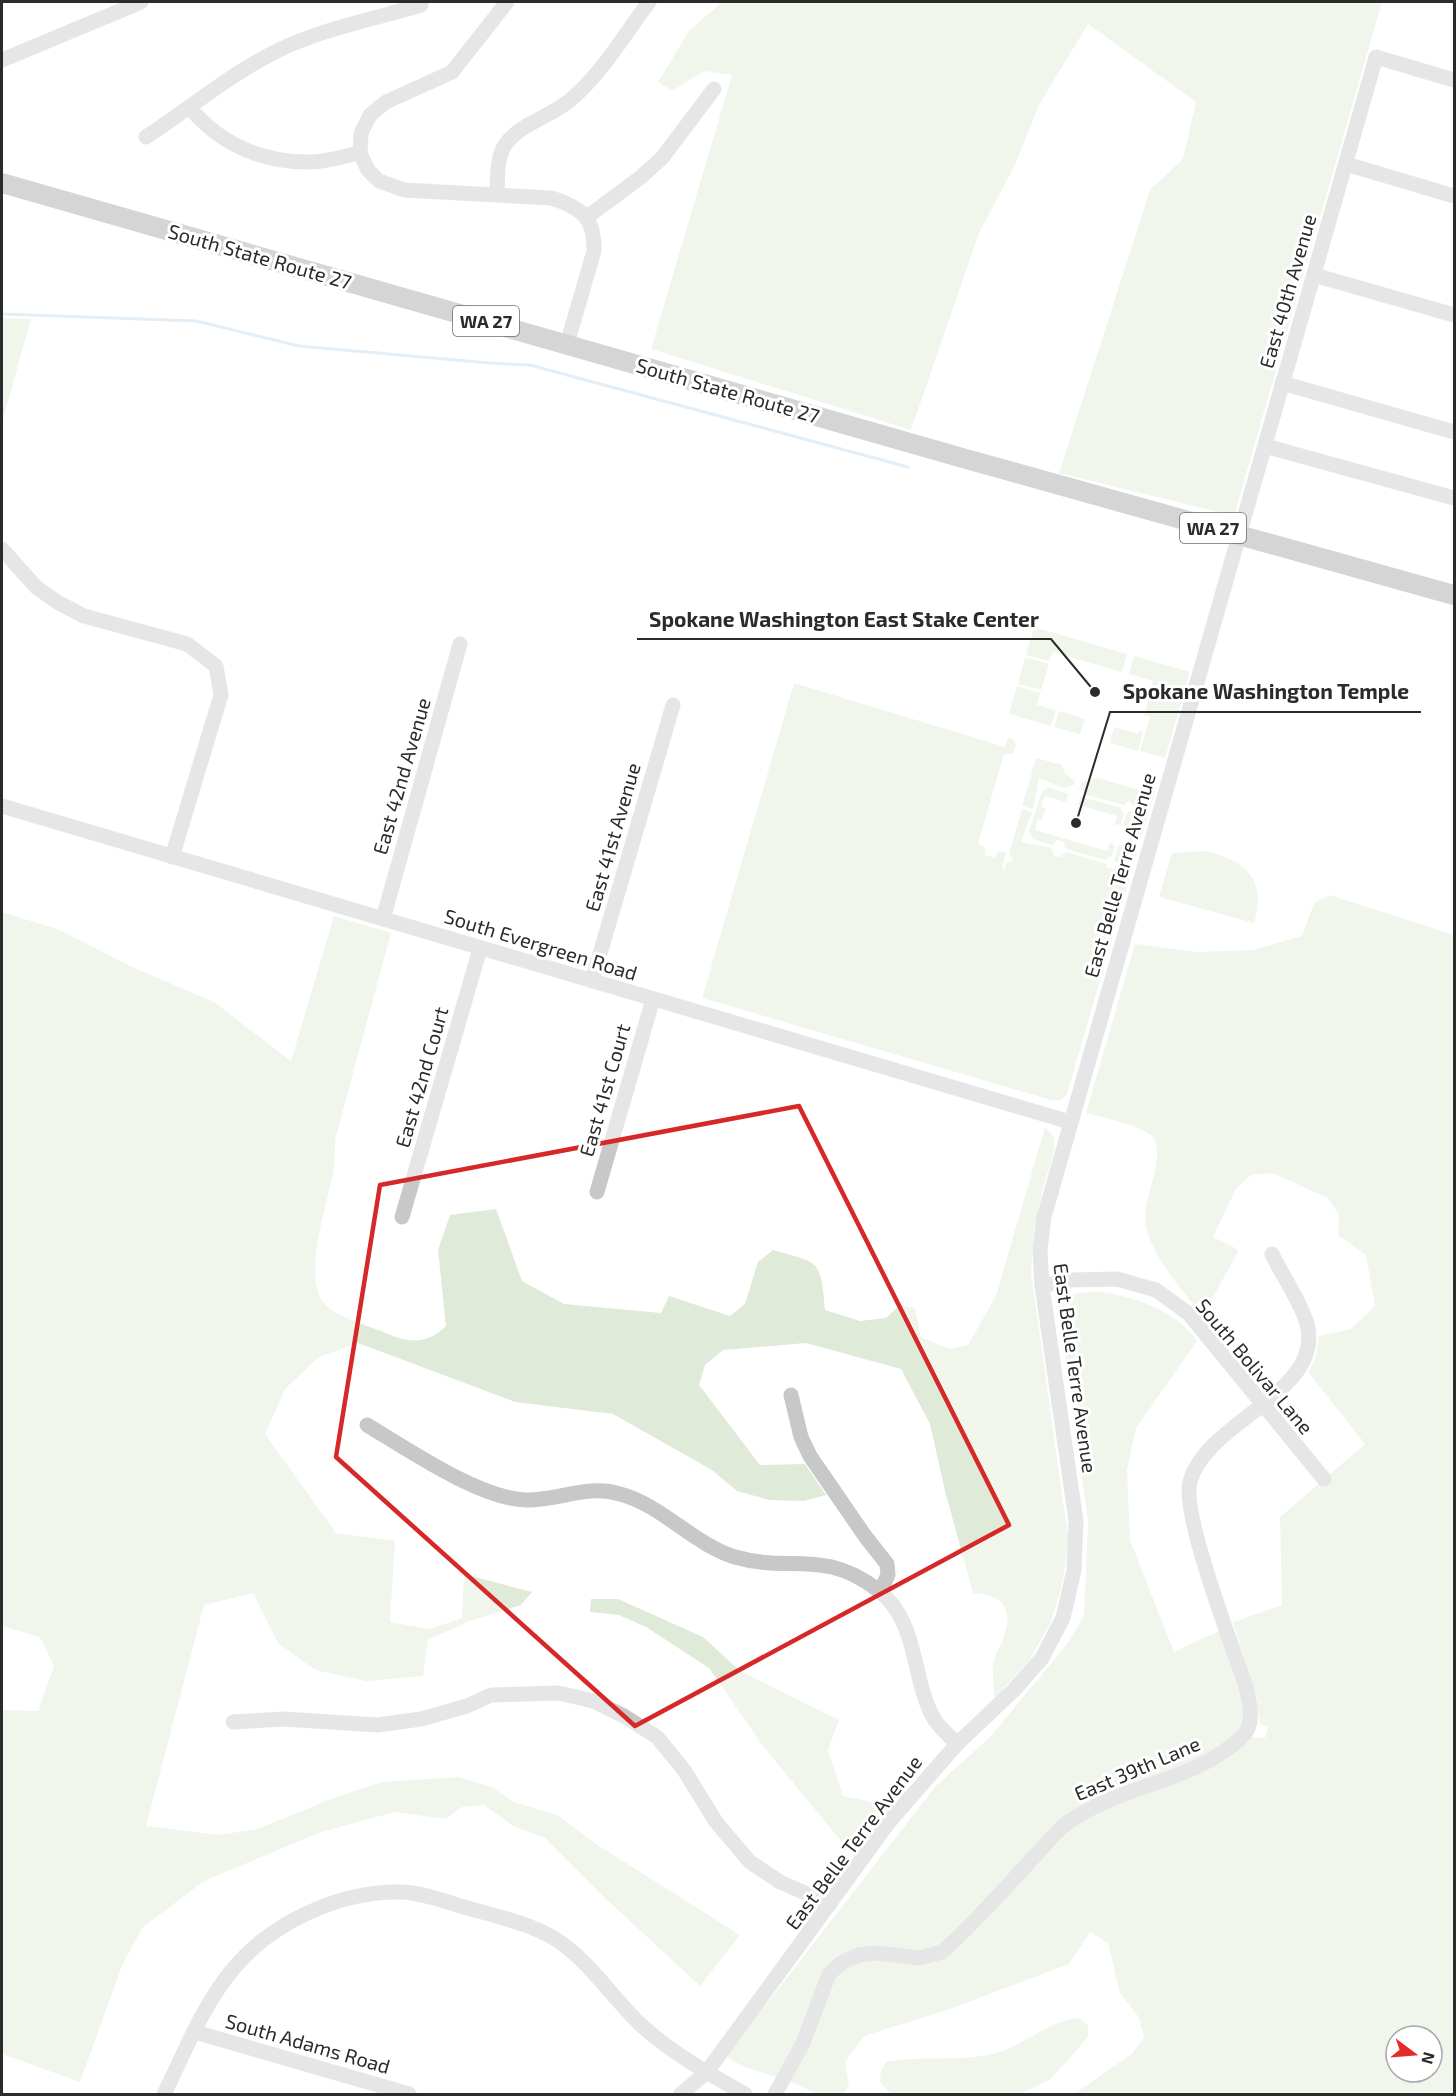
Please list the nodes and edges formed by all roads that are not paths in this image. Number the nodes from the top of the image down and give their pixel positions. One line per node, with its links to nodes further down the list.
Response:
1 (141, 2): 5 (street)
2 (507, 2): 10 (street)
3 (650, 2): 13 (street)
4 (421, 5): 8 (street)
5 (2, 60)
6 (1455, 80): 11 (street, East 40th Avenue)
7 (714, 89): 15 (street)
8 (190, 108): 9 (street); 10 (street)
9 (146, 137)
10 (360, 153): 13 (street)
11 (1346, 164): 14 (street); 16 (street, East 40th Avenue)
12 (2, 183): 18 (main road, South State Route 27 / WA 27)
13 (497, 194): 15 (street)
14 (1455, 196)
15 (587, 217): 18 (street)
16 (1314, 275): 17 (street); 19 (street, East 40th Avenue)
17 (1455, 315)
18 (567, 344): 23 (main road, South State Route 27 / WA 27)
19 (1282, 383): 20 (street); 21 (street, East 40th Avenue)
20 (1455, 432)
21 (1265, 446): 22 (street); 23 (street, East 40th Avenue)
22 (1455, 498)
23 (1240, 536): 25 (main road, South State Route 27 / WA 27); 34 (street, East Belle Terre Avenue)
24 (2, 549): 29 (street)
25 (1455, 595)
26 (460, 644): 30 (street, East 42nd Avenue)
27 (673, 705): 32 (street, East 41st Avenue)
28 (2, 806): 29 (street, South Evergreen Road)
29 (172, 857): 30 (street, South Evergreen Road)
30 (383, 919): 31 (street, South Evergreen Road)
31 (480, 949): 32 (street, South Evergreen Road); 36 (street, East 42nd Court)
32 (592, 981): 33 (street, South Evergreen Road)
33 (653, 999): 34 (street, South Evergreen Road); 35 (street, East 41st Court)
34 (1070, 1122): 38 (street, East Belle Terre Avenue)
35 (597, 1192)
36 (402, 1217)
37 (1272, 1254): 40 (street, East 39th Lane)
38 (1042, 1286): 40 (street, South Bolivar Lane); 45 (street, East Belle Terre Avenue)
39 (791, 1395): 43 (street)
40 (1261, 1404): 42 (street, South Bolivar Lane); 53 (street, East 39th Lane)
41 (367, 1425): 43 (street)
42 (1324, 1479)
43 (880, 1592): 45 (street)
44 (233, 1722): 46 (street)
45 (957, 1744): 46 (street, East Belle Terre Avenue)
46 (830, 1904): 48 (street, East Belle Terre Avenue)
47 (195, 2032): 48 (street); 49 (street); 50 (street, South Adams Road)
48 (706, 2073): 51 (street, East Belle Terre Avenue); 52 (street)
49 (164, 2094)
50 (410, 2094)
51 (681, 2094)
52 (745, 2094)
53 (775, 2094)

